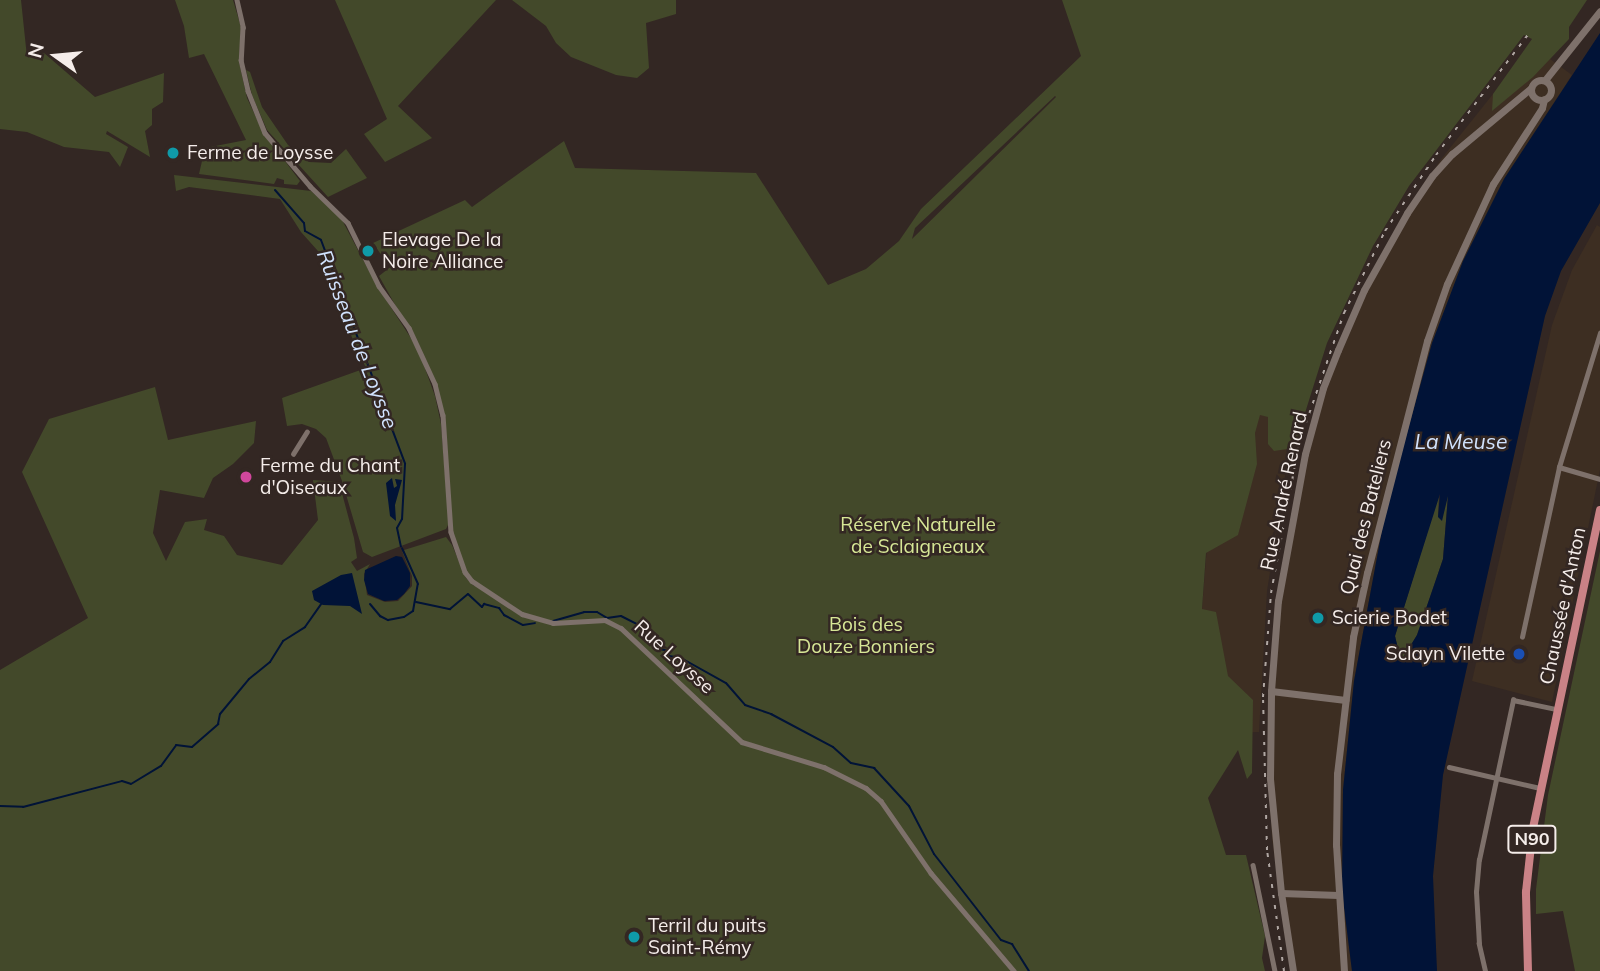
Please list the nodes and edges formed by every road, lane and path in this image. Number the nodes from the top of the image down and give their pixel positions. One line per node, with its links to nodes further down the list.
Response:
1 (237, 0): 22 (street, Rue Loysse)
2 (1600, 11): 3 (street)
3 (1545, 80): 4 (street); 5 (street)
4 (1531, 88): 5 (street); 13 (street, Rue André Renard)
5 (1544, 99): 14 (street, Quai des Bateliers)
6 (1600, 333): 9 (street)
7 (307, 432): 8 (street)
8 (293, 454)
9 (1559, 467): 10 (street); 12 (street)
10 (1600, 479)
11 (1600, 510): 15 (main road, Chaussée d'Anton / N90)
12 (1522, 637)
13 (1271, 691): 14 (street); 20 (street, Rue André Renard)
14 (1345, 700): 21 (street, Quai des Bateliers)
15 (1556, 709): 17 (street); 18 (main road, N90)
16 (1449, 767): 17 (street)
17 (1496, 776): 18 (street); 26 (street)
18 (1540, 788): 27 (main road, N90)
19 (1253, 865): 23 (street)
20 (1281, 893): 21 (street); 24 (street, Rue André Renard)
21 (1338, 895): 25 (street, Quai des Bateliers)
22 (1014, 971)
23 (1275, 971)
24 (1293, 971)
25 (1344, 971)
26 (1485, 971)
27 (1528, 971)

